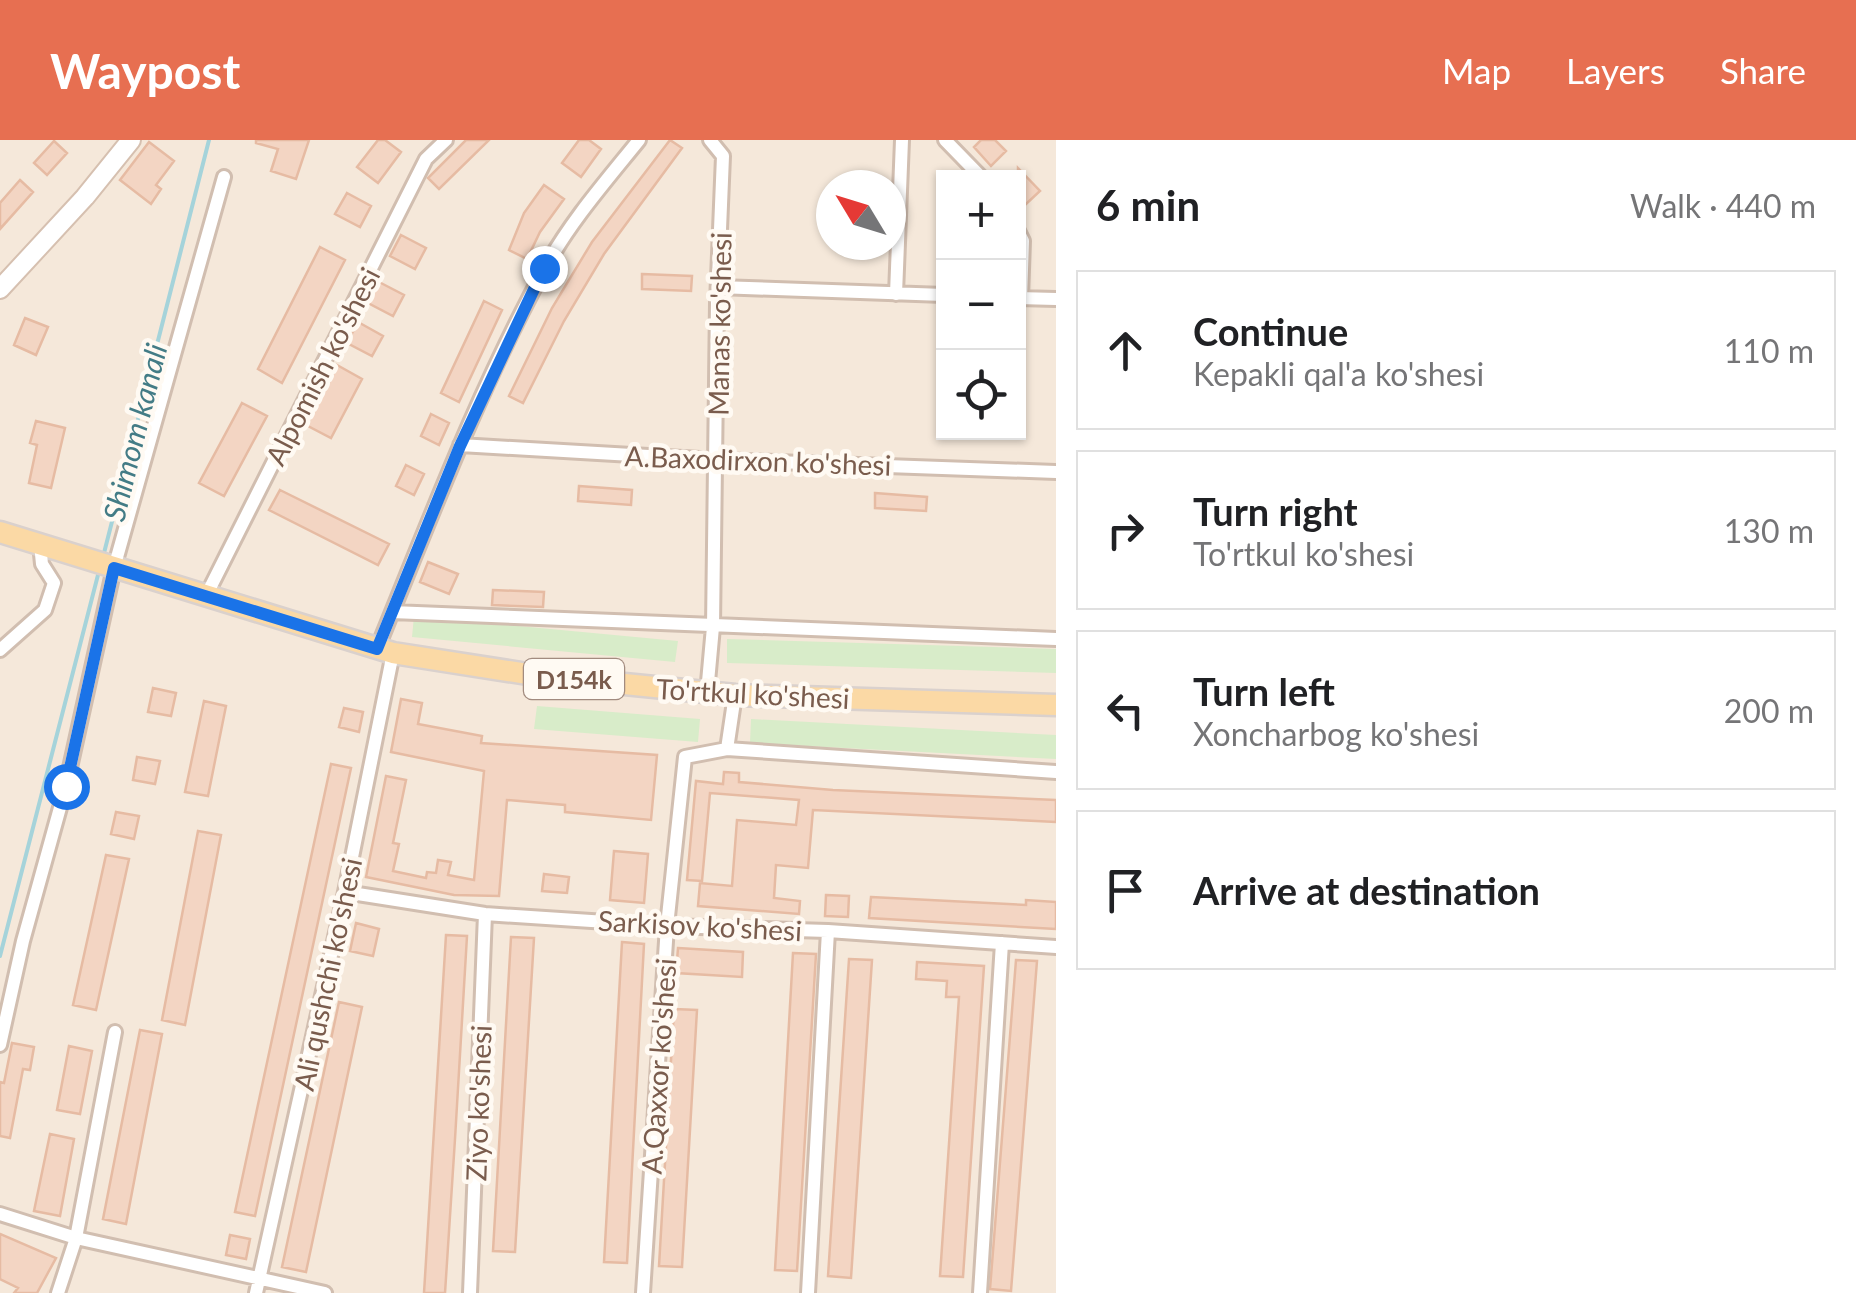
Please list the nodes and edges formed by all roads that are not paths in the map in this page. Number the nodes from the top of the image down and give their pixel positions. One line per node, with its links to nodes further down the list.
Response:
1 (131, 140): 10 (main road)
2 (446, 140): 21 (street, Alpomish ko'shesi)
3 (639, 140): 15 (street, Ali qushchi ko'shesi)
4 (710, 140): 9 (street, Manas ko'shesi)
5 (902, 140): 11 (street)
6 (945, 140): 7 (street)
7 (974, 170)
8 (224, 177): 20 (street)
9 (718, 287): 11 (street); 16 (street, Manas ko'shesi)
10 (0, 289)
11 (896, 294): 12 (street)
12 (936, 296)
13 (1026, 298): 14 (street)
14 (1056, 299)
15 (460, 446): 16 (street, A.Baxodirxon ko'shesi); 22 (street, Ali qushchi ko'shesi)
16 (717, 460): 17 (street, A.Baxodirxon ko'shesi); 23 (street, Manas ko'shesi)
17 (1056, 472)
18 (0, 532): 19 (main road, D154k)
19 (40, 544): 20 (main road, D154k); 25 (street)
20 (110, 566): 21 (main road, To'rtkul ko'shesi / D154k); 39 (street)
21 (206, 598): 26 (main road, To'rtkul ko'shesi / D154k)
22 (392, 612): 23 (street); 26 (street, Ali qushchi ko'shesi)
23 (713, 627): 24 (street); 27 (street, Manas ko'shesi)
24 (1056, 640)
25 (0, 650)
26 (385, 651): 27 (main road, To'rtkul ko'shesi / D154k); 32 (street, Ali qushchi ko'shesi)
27 (707, 692): 28 (main road, To'rtkul ko'shesi / D154k)
28 (735, 696): 29 (main road, To'rtkul ko'shesi / D154k); 30 (street)
29 (1056, 705)
30 (727, 749): 31 (street); 34 (street, A.Qaxxor ko'shesi)
31 (1056, 772)
32 (345, 892): 33 (street, Sarkisov ko'shesi); 42 (street, Ali qushchi ko'shesi)
33 (485, 914): 34 (street, Sarkisov ko'shesi); 46 (street, Ziyo ko'shesi)
34 (667, 926): 35 (street, Sarkisov ko'shesi); 47 (street, A.Qaxxor ko'shesi)
35 (828, 931): 36 (street, Sarkisov ko'shesi); 48 (street)
36 (1002, 944): 37 (street, Sarkisov ko'shesi); 49 (street)
37 (1056, 947)
38 (114, 1032): 41 (street)
39 (0, 1045)
40 (0, 1214): 41 (street)
41 (76, 1238): 42 (street); 43 (street)
42 (261, 1277): 44 (street, Ali qushchi ko'shesi); 45 (street)
43 (58, 1293)
44 (256, 1293)
45 (325, 1293)
46 (470, 1293)
47 (643, 1293)
48 (808, 1293)
49 (980, 1293)

